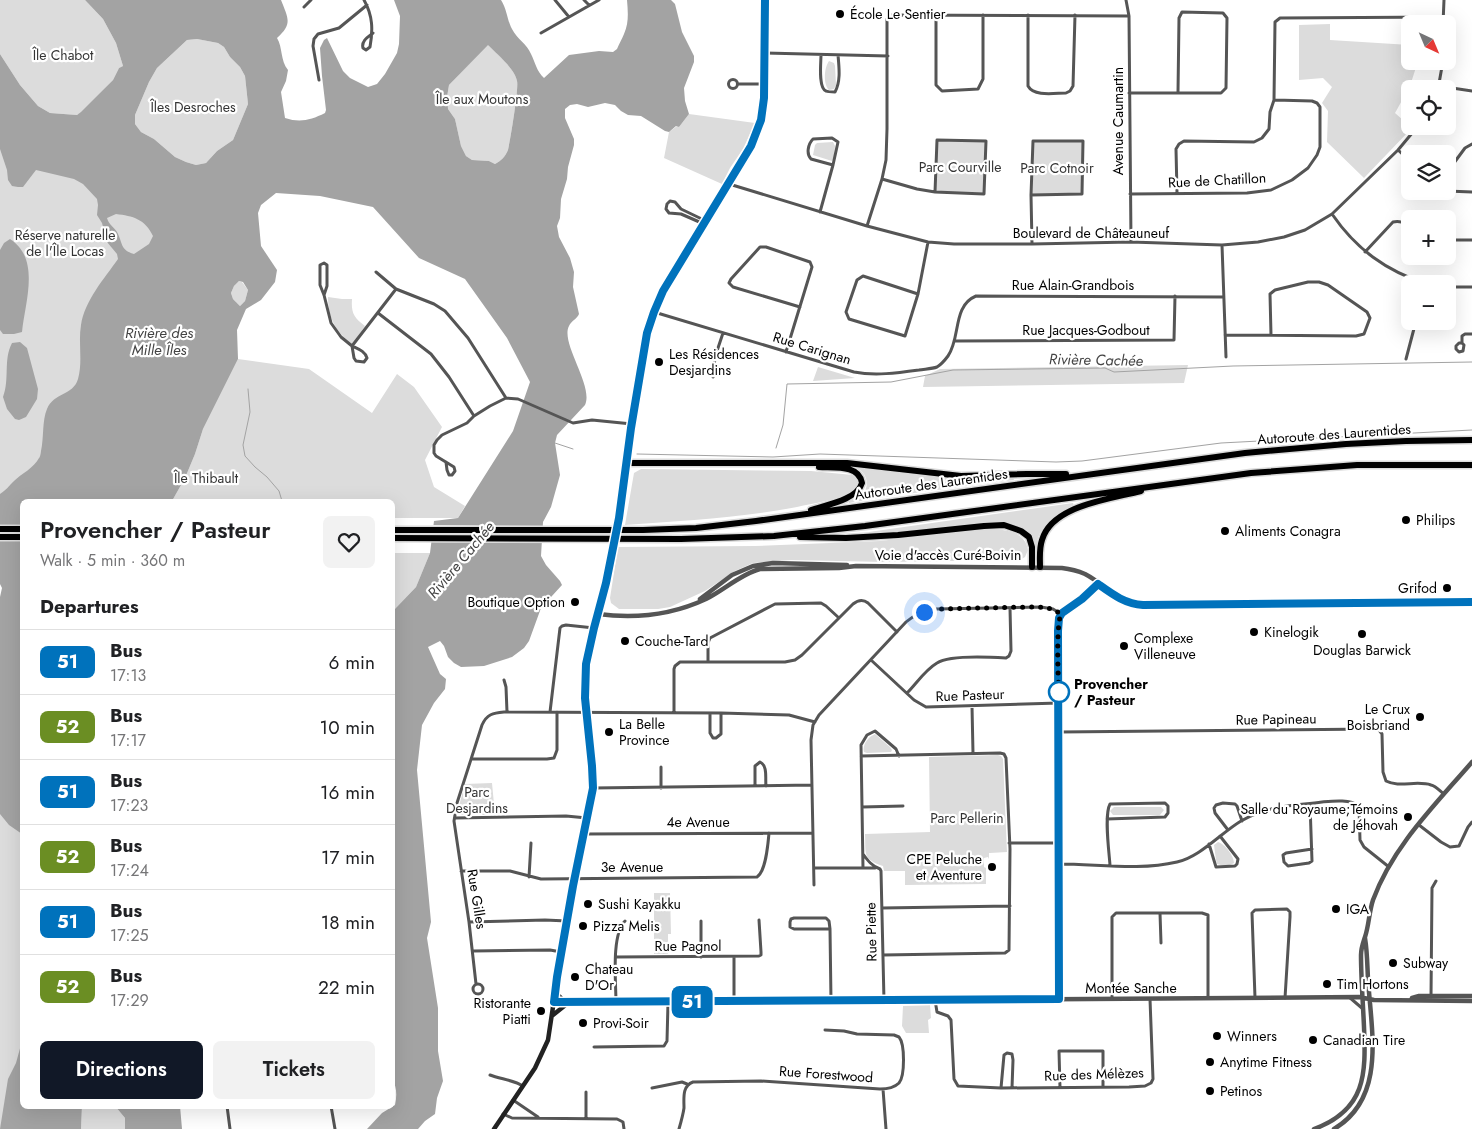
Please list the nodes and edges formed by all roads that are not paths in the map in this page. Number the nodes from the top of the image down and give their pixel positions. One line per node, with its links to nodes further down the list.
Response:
1 (311, 0): 11 (street)
2 (364, 0): 9 (street)
3 (555, 0): 18 (street)
4 (584, 0): 10 (street)
5 (599, 0): 10 (street)
6 (765, 0): 22 (main road)
7 (1126, 0): 17 (street, Avenue Caumartin)
8 (1444, 0): 16 (street)
9 (367, 5): 20 (street); 26 (street)
10 (589, 5): 18 (street)
11 (304, 7)
12 (936, 15): 13 (street); 13 (street); 25 (street)
13 (983, 15): 14 (street)
14 (1028, 15): 15 (street); 15 (street)
15 (1074, 15): 17 (street)
16 (1443, 15)
17 (1129, 16): 32 (street, Avenue Caumartin)
18 (569, 17): 21 (street)
19 (1401, 17): 33 (street)
20 (373, 33): 20 (street)
21 (541, 33)
22 (765, 53): 23 (street); 28 (main road)
23 (821, 55): 24 (street); 24 (street)
24 (838, 55): 25 (street)
25 (888, 56): 40 (street)
26 (319, 80)
27 (738, 84): 28 (street)
28 (765, 84): 41 (main road)
29 (1456, 89): 30 (street)
30 (1472, 91)
31 (1178, 92): 31 (street); 32 (street)
32 (1129, 93): 45 (street, Avenue Caumartin)
33 (1274, 100): 46 (street); 46 (street, Rue de Chatillon)
34 (1410, 135): 36 (street, Boulevard de Châteauneuf)
35 (1472, 144): 38 (street)
36 (1398, 150): 37 (street); 49 (street, Boulevard de Châteauneuf)
37 (1401, 153)
38 (1456, 160)
39 (834, 165): 39 (street); 48 (street)
40 (882, 179): 43 (street); 52 (street)
41 (728, 184): 48 (street, Boulevard de Châteauneuf); 51 (main road)
42 (1456, 191): 44 (street)
43 (935, 192): 43 (street)
44 (1472, 192)
45 (1130, 194): 46 (street, Rue de Chatillon); 56 (street, Avenue Caumartin)
46 (1178, 194)
47 (1031, 195): 47 (street); 57 (street)
48 (820, 212): 52 (street, Boulevard de Châteauneuf)
49 (1332, 214): 58 (street, Boulevard de Châteauneuf); 59 (street)
50 (1401, 222): 59 (street)
51 (705, 223): 51 (street); 70 (main road)
52 (867, 226): 55 (street, Boulevard de Châteauneuf)
53 (1456, 240): 54 (street)
54 (1472, 240)
55 (928, 242): 57 (street, Boulevard de Châteauneuf); 65 (street)
56 (1131, 242): 57 (street, Boulevard de Châteauneuf); 58 (street, Boulevard de Châteauneuf)
57 (1032, 244)
58 (1222, 245): 68 (street)
59 (1365, 252): 61 (street)
60 (376, 272): 64 (street)
61 (1402, 275)
62 (1456, 287): 63 (street)
63 (1472, 287)
64 (396, 289): 71 (street); 84 (street)
65 (918, 294): 65 (street)
66 (324, 295): 66 (street); 79 (street)
67 (1175, 296): 68 (street, Rue Alain-Grandbois); 77 (street, Rue Alain-Grandbois); 77 (street, Rue Jacques-Godbout)
68 (1224, 297): 75 (street)
69 (800, 307): 69 (street); 80 (street)
70 (654, 312): 73 (street, Rue Carignan); 86 (main road)
71 (378, 313): 79 (street); 85 (street)
72 (1414, 330): 82 (street)
73 (723, 334): 80 (street, Rue Carignan); 83 (street)
74 (1472, 334): 78 (street)
75 (1225, 335): 76 (street); 81 (street)
76 (1271, 335): 76 (street)
77 (954, 342): 80 (street, Rue Carignan)
78 (1462, 343)
79 (352, 346): 79 (street)
80 (786, 352)
81 (1226, 357)
82 (1406, 359)
83 (713, 377)
84 (506, 398): 85 (street); 86 (street)
85 (474, 416): 88 (street)
86 (632, 424): 89 (main road)
87 (1472, 440): 92 (highway, Autoroute des Laurentides)
88 (446, 462)
89 (627, 463): 90 (highway); 107 (main road, bridge)
90 (766, 463): 92 (highway); 94 (highway)
91 (1472, 465): 93 (highway)
92 (1084, 475): 94 (highway, Autoroute des Laurentides)
93 (1174, 483): 98 (highway); 103 (highway)
94 (797, 515): 97 (highway, Autoroute des Laurentides)
95 (0, 529): 96 (highway)
96 (20, 529)
97 (395, 530)
98 (774, 536): 101 (highway); 102 (highway)
99 (0, 537): 100 (highway)
100 (20, 537)
101 (395, 538)
102 (1032, 567): 103 (street, Voie d'accès Curé-Boivin); 107 (street, Voie d'accès Curé-Boivin)
103 (1040, 567): 104 (street, Voie d'accès Curé-Boivin)
104 (1098, 584): 105 (street, Voie d'accès Curé-Boivin); 108 (street)
105 (1472, 602)
106 (1010, 608): 108 (street); 111 (street); 115 (street)
107 (598, 614): 110 (main road)
108 (1061, 614): 116 (street)
109 (839, 618): 111 (street); 113 (street); 113 (street)
110 (594, 628): 119 (street); 121 (main road)
111 (897, 632): 112 (street)
112 (871, 660): 115 (street, Rue Pasteur); 125 (street)
113 (708, 662): 122 (street)
114 (504, 680): 118 (street)
115 (907, 693): 117 (street, Rue Pasteur)
116 (1059, 703): 117 (street, Rue Pasteur); 126 (street)
117 (972, 706): 127 (street)
118 (508, 712): 119 (street); 130 (street, Rue Gilles)
119 (550, 712): 120 (street)
120 (557, 712): 121 (street); 130 (street)
121 (586, 712): 122 (street); 136 (main road)
122 (674, 712): 123 (street)
123 (710, 713): 124 (street); 124 (street)
124 (721, 713): 125 (street)
125 (815, 722): 133 (street)
126 (1059, 732): 138 (street, Rue Papineau); 153 (street)
127 (973, 753): 129 (street); 155 (street)
128 (861, 756): 129 (street); 129 (street); 141 (street)
129 (899, 756)
130 (472, 759): 142 (street, Rue Gilles)
131 (1472, 762): 138 (street)
132 (661, 768): 137 (street)
133 (812, 785): 135 (street); 150 (street)
134 (754, 786): 135 (street); 135 (street); 137 (street)
135 (766, 786)
136 (593, 788): 137 (street); 143 (main road)
137 (661, 788)
138 (1444, 794): 147 (street)
139 (1310, 804): 145 (street); 157 (street); 161 (street)
140 (903, 806): 141 (street)
141 (862, 807): 158 (street)
142 (454, 818): 143 (street); 165 (street, Rue Gilles)
143 (587, 818): 151 (main road)
144 (1107, 818): 144 (street); 160 (street)
145 (1242, 821): 148 (street); 148 (street)
146 (1472, 822): 147 (street)
147 (1419, 825): 161 (street)
148 (1228, 830): 152 (street)
149 (769, 833): 150 (street, 4e Avenue); 151 (street, 4e Avenue); 167 (street, 3e Avenue)
150 (813, 833): 162 (street)
151 (584, 834): 167 (main road)
152 (1220, 836): 156 (street); 156 (street)
153 (1059, 842): 155 (street); 159 (street)
154 (531, 843): 166 (street)
155 (1010, 843): 170 (street)
156 (1209, 844): 160 (street)
157 (1312, 849): 157 (street)
158 (863, 853): 163 (street); 164 (street, Rue Piette)
159 (1059, 864): 160 (street); 196 (street)
160 (1110, 865)
161 (1389, 867): 179 (street)
162 (814, 868): 163 (street); 169 (street)
163 (863, 868): 164 (street)
164 (875, 868): 171 (street, Rue Piette)
165 (462, 871): 166 (street, 3e Avenue); 177 (street, Rue Gilles)
166 (529, 877): 167 (street, 3e Avenue)
167 (574, 879): 174 (main road)
168 (1436, 881): 195 (street)
169 (814, 886)
170 (1010, 906): 171 (street); 183 (street)
171 (882, 908): 183 (street, Rue Piette)
172 (1160, 913): 180 (street); 191 (street); 197 (street)
173 (760, 920): 186 (street, Rue Pagnol)
174 (567, 921): 177 (street); 182 (main road)
175 (624, 921): 184 (street)
176 (701, 921): 185 (street)
177 (470, 922): 181 (street, Rue Gilles)
178 (830, 929): 178 (street); 201 (street)
179 (1365, 937): 194 (street); 199 (street)
180 (1160, 943)
181 (473, 951): 182 (street); 187 (street, Rue Gilles)
182 (561, 952): 188 (main road)
183 (882, 955): 202 (street, Rue Piette)
184 (616, 957): 185 (street, Rue Pagnol); 207 (street)
185 (701, 957): 186 (street, Rue Pagnol)
186 (734, 957): 205 (street)
187 (476, 984)
188 (555, 992): 204 (main road); 206 (main road)
189 (1472, 996): 195 (street, Montée Sanche)
190 (1349, 997): 193 (street, Montée Sanche); 194 (street, Montée Sanche); 209 (street)
191 (1208, 998): 192 (street, Montée Sanche); 198 (street, Montée Sanche)
192 (1255, 998): 193 (street, Montée Sanche); 193 (street)
193 (1285, 998)
194 (1362, 998): 199 (street, Montée Sanche); 209 (street)
195 (1431, 998): 199 (street, Montée Sanche); 203 (street, Montée Sanche)
196 (1059, 999): 197 (street, Montée Sanche); 200 (street, Montée Sanche)
197 (1112, 999): 198 (street, Montée Sanche)
198 (1150, 999): 216 (street, Rue des Mélèzes)
199 (1370, 999): 236 (street)
200 (935, 1000): 202 (street, Montée Sanche); 218 (street, Rue des Mélèzes)
201 (831, 1001): 202 (street, Montée Sanche); 205 (street, Montée Sanche)
202 (884, 1001)
203 (1472, 1001)
204 (554, 1002): 206 (street, Montée Sanche); 210 (main road)
205 (734, 1002): 208 (street, Montée Sanche)
206 (567, 1003): 207 (street, Montée Sanche); 210 (main road)
207 (616, 1003): 208 (street, Montée Sanche)
208 (668, 1003): 212 (street)
209 (1363, 1009): 235 (street)
210 (553, 1015): 215 (main road)
211 (825, 1030): 221 (street, Rue Forestwood)
212 (594, 1047)
213 (490, 1075): 215 (street)
214 (687, 1084): 217 (street, Rue Forestwood); 221 (street, Rue Forestwood); 233 (street)
215 (522, 1086): 223 (main road)
216 (1103, 1087): 220 (street, Rue des Mélèzes); 220 (street)
217 (652, 1088)
218 (1001, 1088): 219 (street, Rue des Mélèzes); 219 (street)
219 (1012, 1088): 220 (street, Rue des Mélèzes)
220 (1060, 1088)
221 (883, 1089): 234 (street)
222 (586, 1092): 228 (street)
223 (513, 1100): 226 (main road); 227 (street)
224 (227, 1109): 229 (street)
225 (332, 1109): 230 (street)
226 (504, 1114): 227 (street); 231 (main road)
227 (539, 1118): 228 (street)
228 (586, 1118): 232 (street)
229 (230, 1129)
230 (335, 1129)
231 (494, 1129)
232 (624, 1129)
233 (679, 1129)
234 (886, 1129)
235 (1314, 1129)
236 (1334, 1129)

